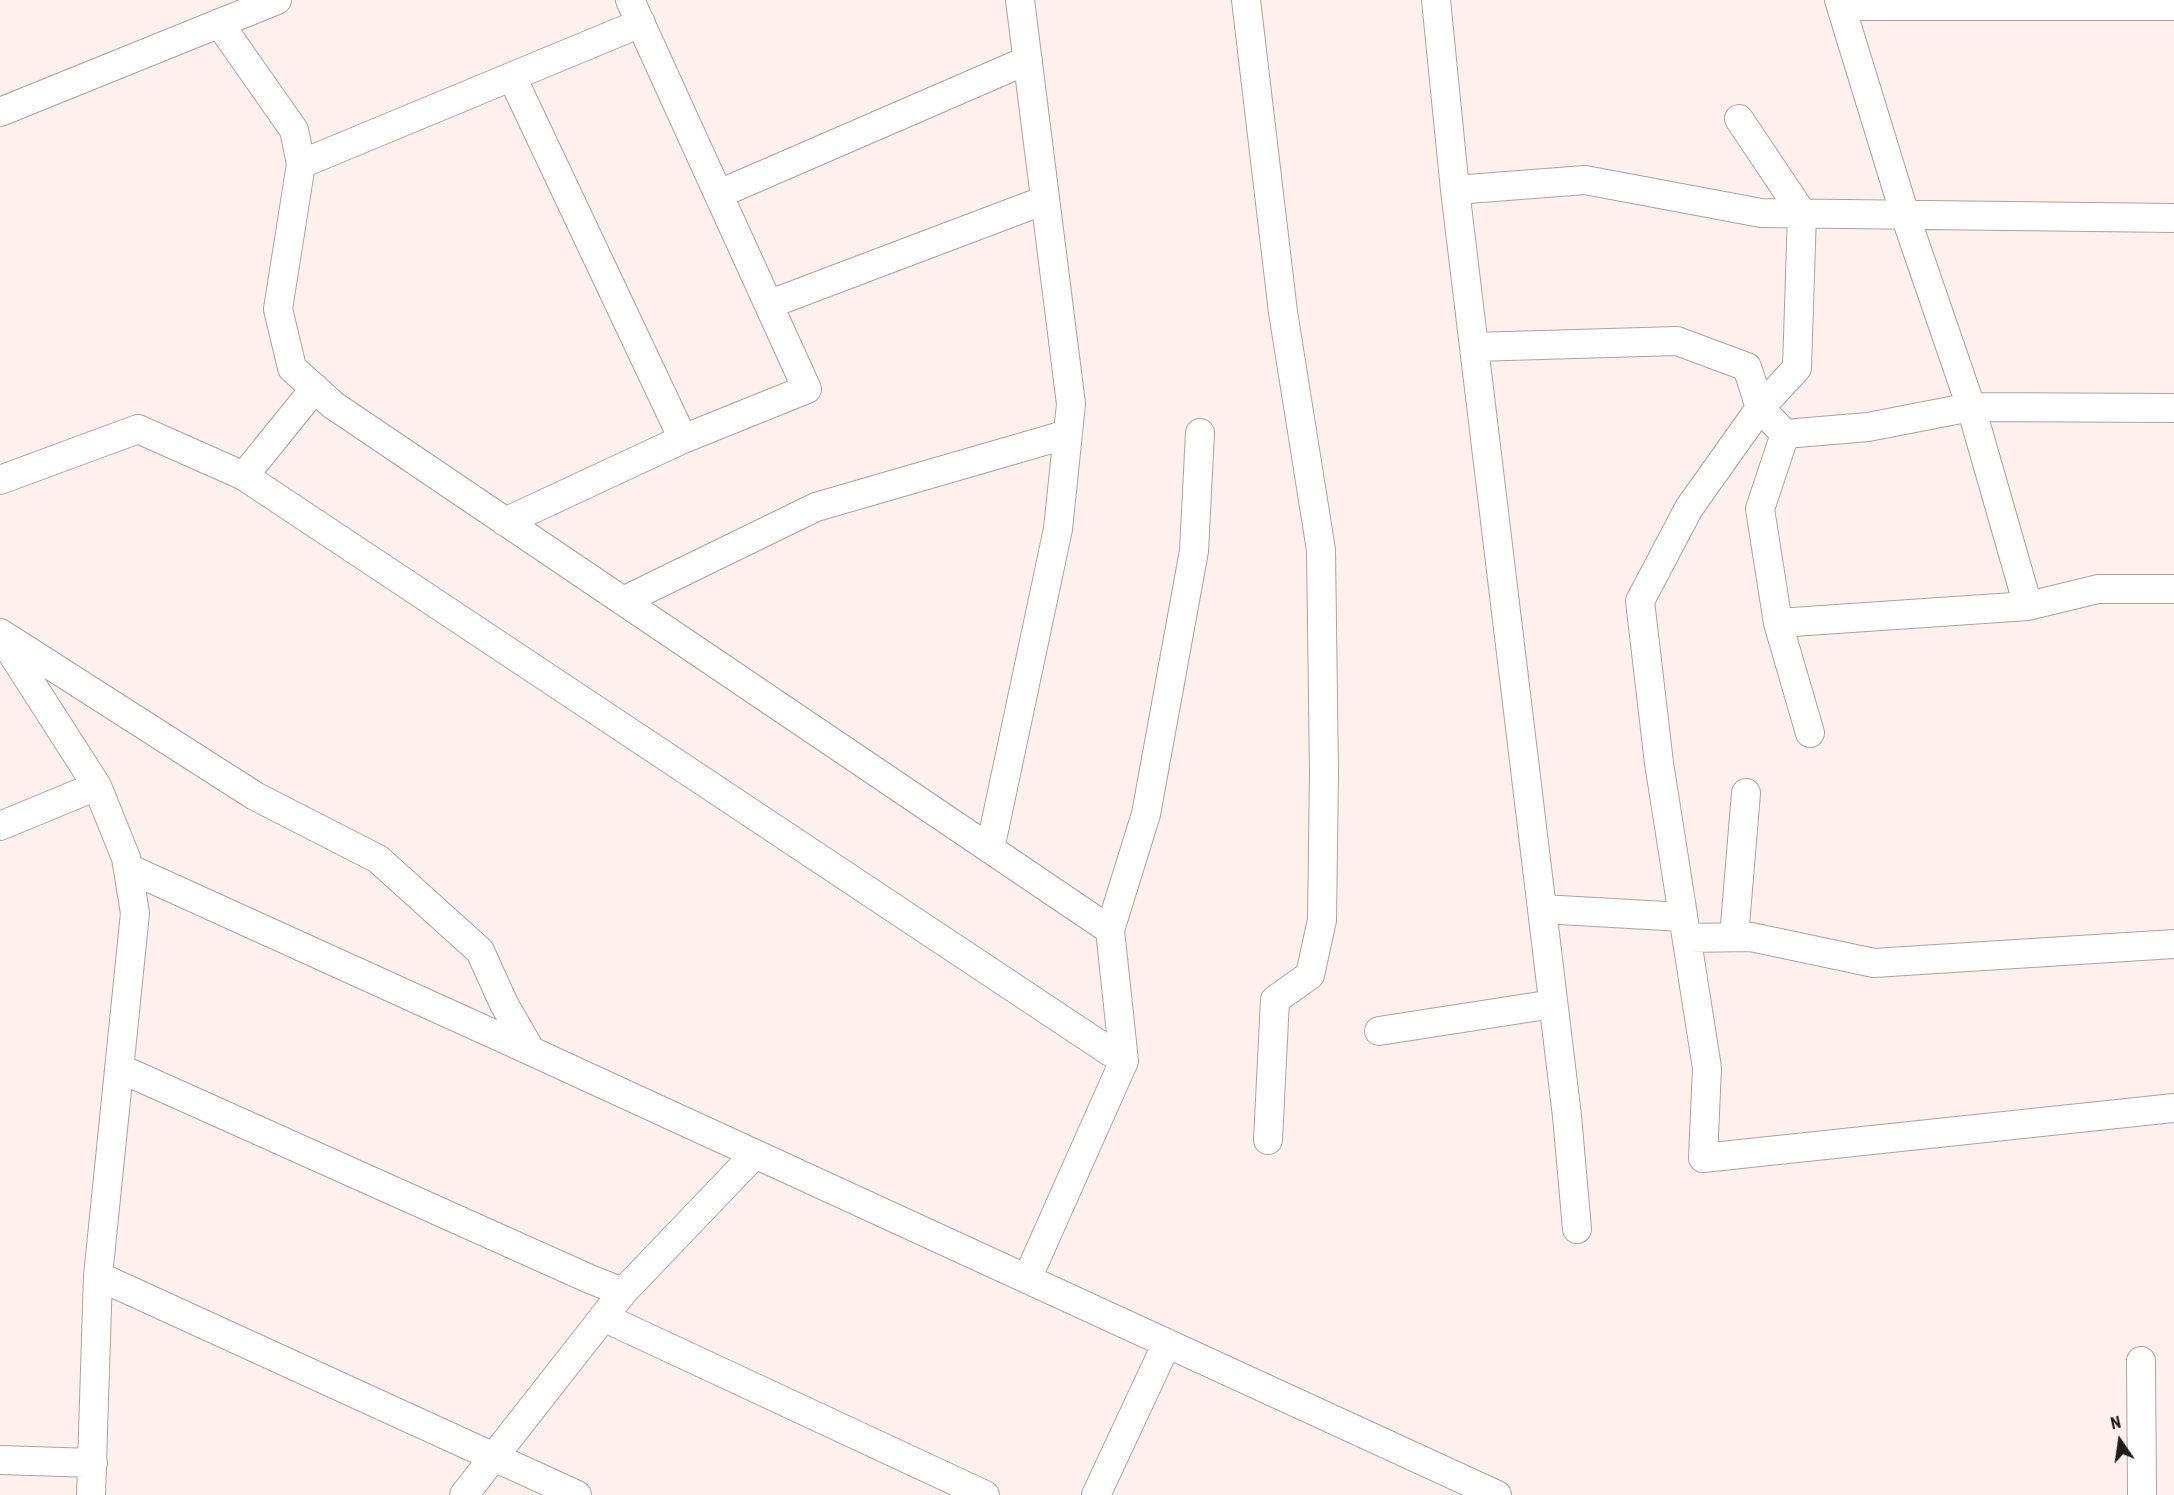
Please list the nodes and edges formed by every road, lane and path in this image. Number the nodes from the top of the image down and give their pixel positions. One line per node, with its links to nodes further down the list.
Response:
1 (277, 0): 8 (street)
2 (1020, 0): 9 (street)
3 (1246, 0): 55 (street)
4 (1436, 0): 14 (street)
5 (1840, 3): 7 (street); 18 (street)
6 (633, 6): 10 (street); 15 (street)
7 (2174, 6)
8 (219, 23): 11 (street); 13 (street)
9 (1028, 60): 15 (street); 16 (street)
10 (512, 77): 13 (street); 29 (street)
11 (0, 112)
12 (1739, 120): 17 (street)
13 (302, 164): 22 (street)
14 (1455, 190): 17 (street); 21 (street)
15 (719, 194): 20 (street)
16 (1046, 200): 20 (street); 27 (street)
17 (1802, 213): 18 (street); 24 (street)
18 (1905, 214): 19 (street); 23 (street)
19 (2174, 218)
20 (770, 304): 29 (street)
21 (1474, 347): 24 (street); 44 (street)
22 (315, 388): 30 (street); 32 (street)
23 (1971, 407): 25 (street); 28 (street); 35 (street)
24 (1760, 408): 28 (street); 45 (street)
25 (2174, 408)
26 (1200, 433): 46 (street)
27 (1068, 434): 34 (street); 42 (street)
28 (1785, 434): 36 (street)
29 (683, 439): 32 (street)
30 (244, 476): 31 (street); 52 (street)
31 (0, 480)
32 (506, 522): 34 (street)
33 (2174, 589): 35 (street)
34 (623, 601): 42 (street)
35 (2028, 606): 36 (street)
36 (1778, 623): 38 (street)
37 (0, 634): 39 (street); 51 (street)
38 (1810, 733)
39 (97, 786): 41 (street); 43 (street)
40 (1746, 793): 47 (street)
41 (0, 826)
42 (990, 849): 46 (street)
43 (128, 868): 51 (street); 53 (street)
44 (1542, 909): 45 (street); 49 (street)
45 (1685, 927): 47 (street); 54 (street)
46 (1110, 930): 52 (street)
47 (1734, 937): 48 (street)
48 (2174, 944)
49 (1553, 1004): 50 (street); 57 (street)
50 (1379, 1031)
51 (531, 1051): 56 (street)
52 (1124, 1061): 59 (street)
53 (119, 1068): 58 (street); 60 (street)
54 (2174, 1108)
55 (1268, 1140)
56 (755, 1154): 59 (street); 60 (street)
57 (1577, 1229)
58 (98, 1276): 64 (street); 66 (street)
59 (1027, 1279): 62 (street)
60 (623, 1292): 61 (street)
61 (603, 1317): 64 (street); 70 (street)
62 (1167, 1343): 71 (street); 72 (street)
63 (2141, 1361): 73 (street)
64 (494, 1457): 68 (street); 69 (street)
65 (0, 1460): 66 (street)
66 (93, 1463): 67 (street)
67 (91, 1495)
68 (464, 1495)
69 (577, 1495)
70 (985, 1495)
71 (1096, 1495)
72 (1497, 1495)
73 (2142, 1495)

